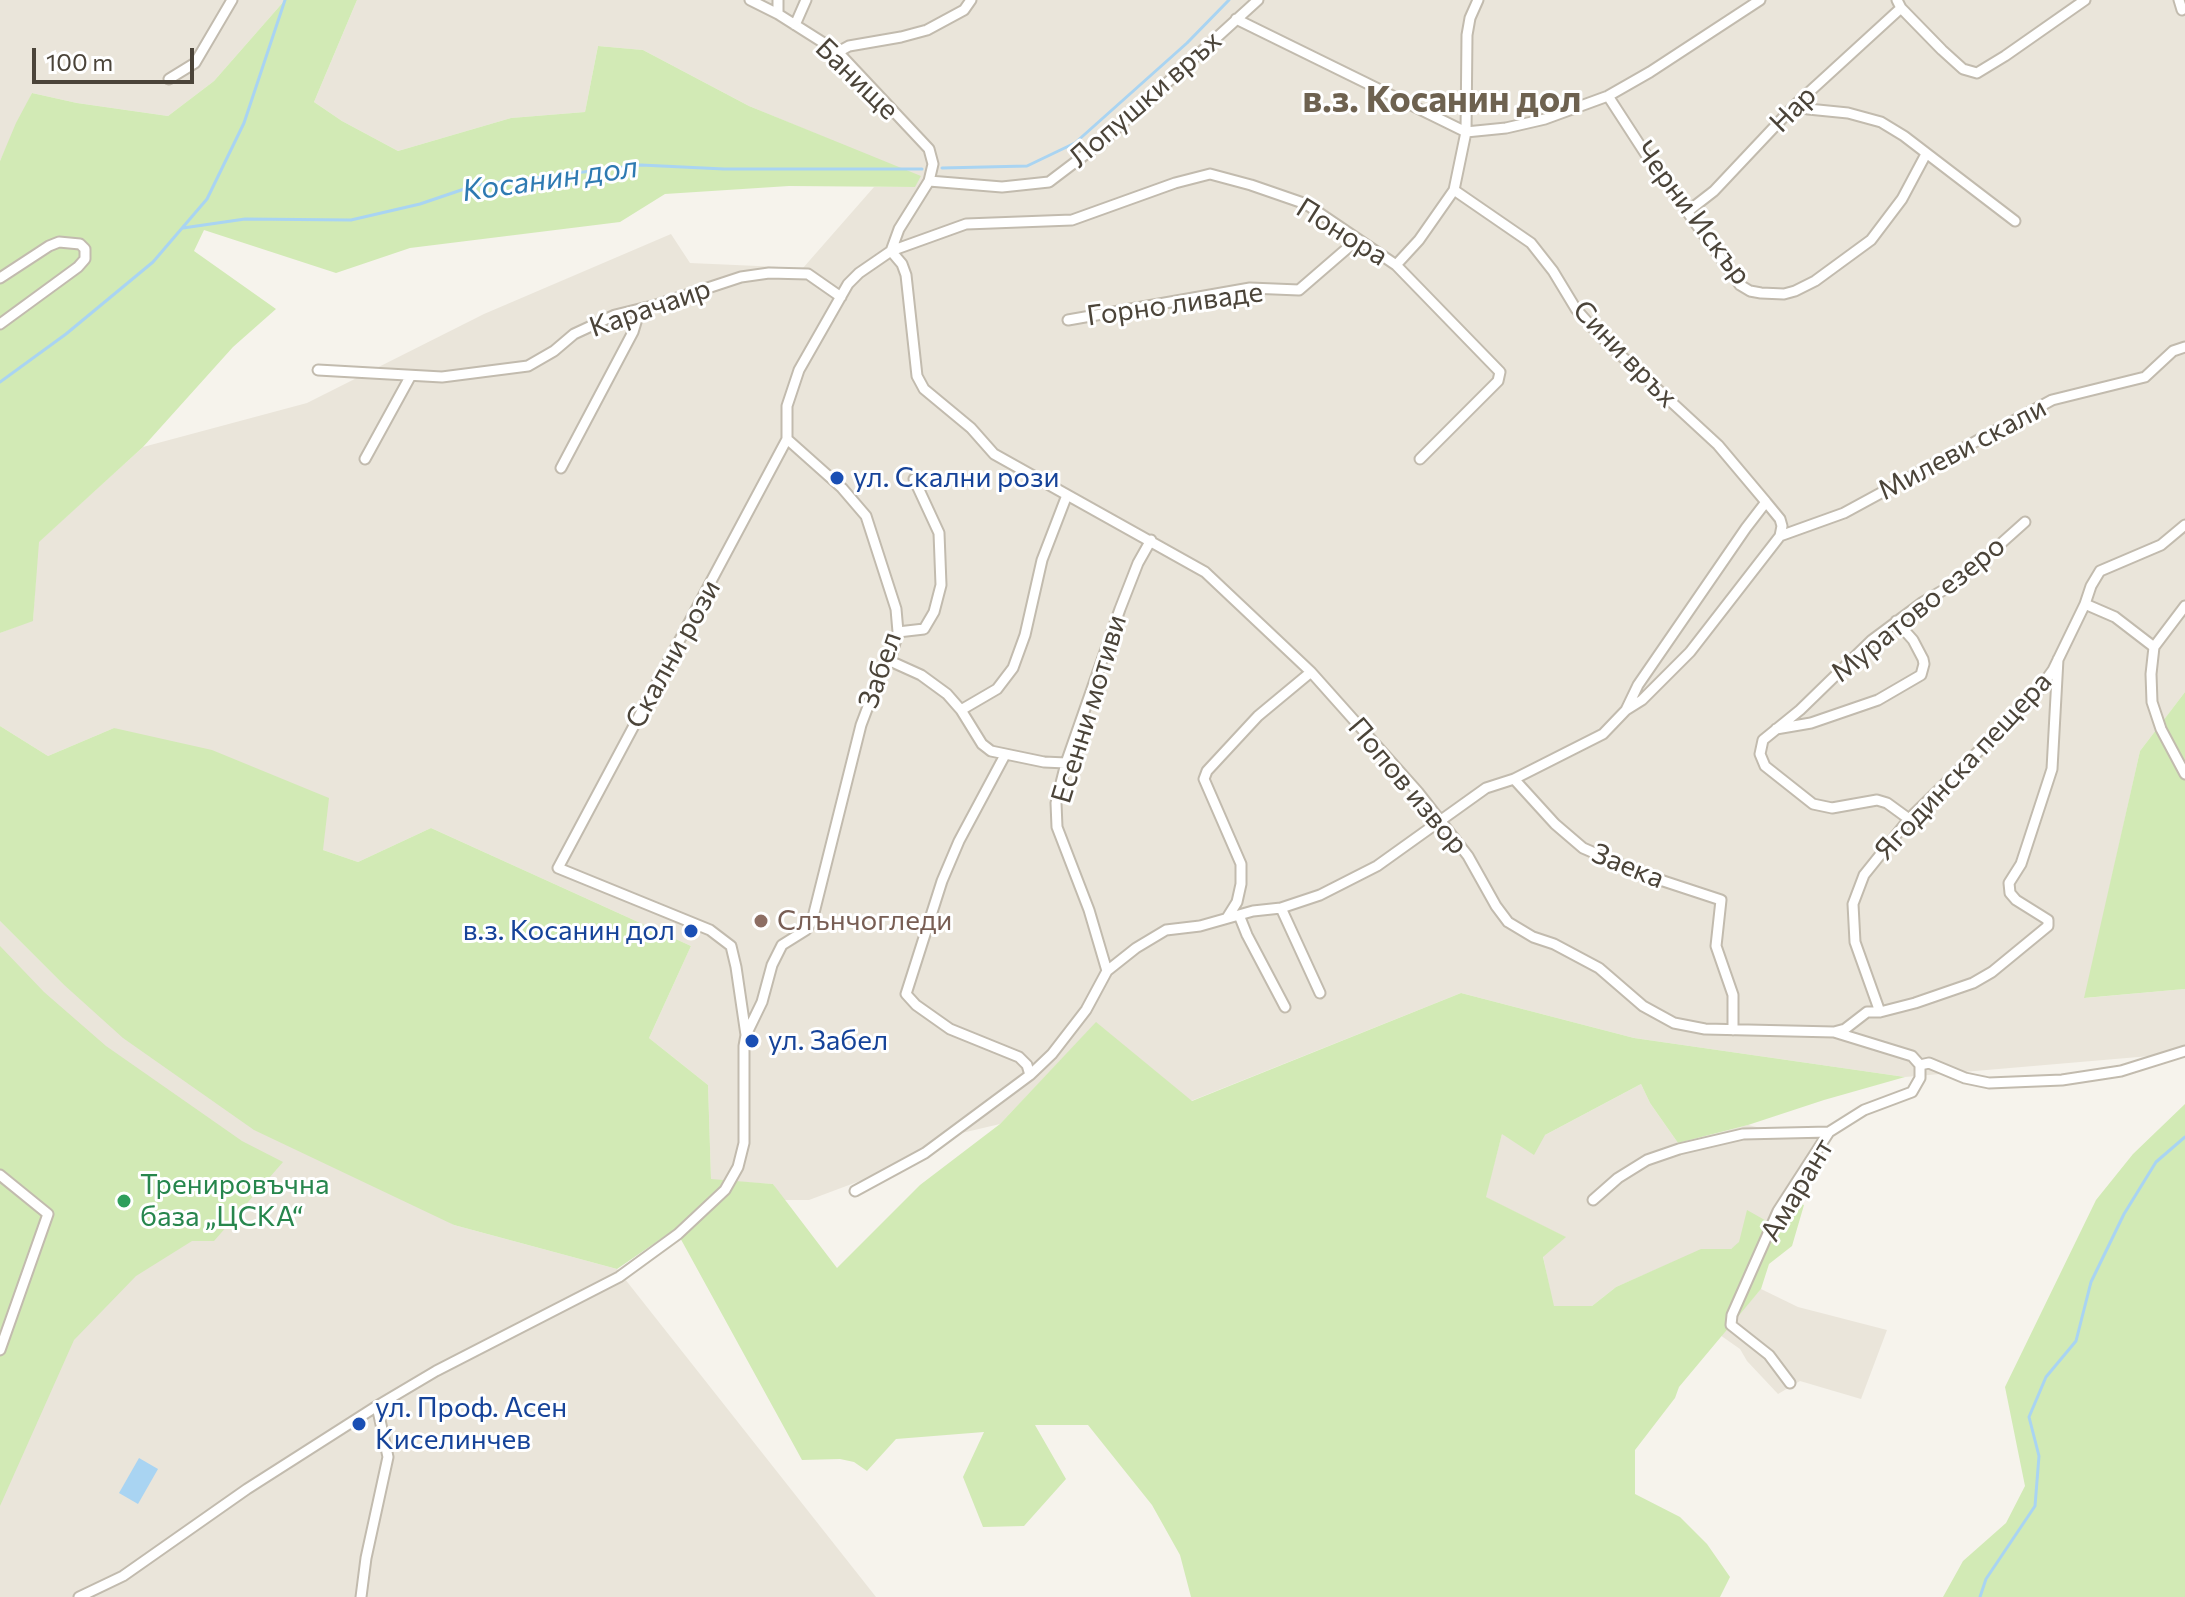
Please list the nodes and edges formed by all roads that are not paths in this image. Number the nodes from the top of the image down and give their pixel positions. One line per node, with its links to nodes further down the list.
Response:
1 (232, 0): 15 (street)
2 (750, 0): 11 (street, Банище)
3 (778, 0): 11 (street)
4 (806, 0): 13 (street)
5 (971, 0): 14 (street)
6 (1258, 0): 12 (street, Лопушки връх)
7 (1478, 0): 18 (street)
8 (1760, 0): 16 (street)
9 (2085, 0): 10 (street)
10 (1899, 4): 17 (street, Нар)
11 (778, 14): 13 (street, Банище)
12 (1236, 19): 18 (street); 20 (street, Лопушки връх)
13 (795, 25): 14 (street, Банище)
14 (838, 52): 20 (street, Банище)
15 (169, 79)
16 (1608, 96): 18 (street); 22 (street, Черни Искър)
17 (1795, 105): 19 (street); 22 (street, Нар)
18 (1466, 132): 21 (street)
19 (1926, 154): 22 (street, Черни Искър); 23 (street)
20 (929, 181): 25 (street)
21 (1454, 190): 26 (street); 41 (street, Сини връх)
22 (1687, 212)
23 (2015, 221)
24 (1358, 239): 25 (street, Понора); 26 (street, Понора); 30 (street, Горно ливаде)
25 (891, 251): 28 (street); 40 (street, Попов извор)
26 (1396, 265): 37 (street, Понора)
27 (0, 278): 31 (street)
28 (841, 297): 29 (street, Карачаир); 35 (street)
29 (640, 309): 34 (street, Карачаир); 38 (street)
30 (1068, 320)
31 (0, 324)
32 (2185, 347): 44 (street, Милеви скали)
33 (318, 370): 34 (street, Карачаир)
34 (410, 377): 36 (street)
35 (787, 439): 49 (street, Забел); 72 (street, Скални рози)
36 (365, 459)
37 (1420, 459)
38 (561, 468)
39 (914, 479): 49 (street)
40 (1067, 495): 45 (street, Попов извор); 54 (street)
41 (1766, 502): 44 (street, Сини връх); 55 (street)
42 (2025, 522): 48 (street, Муратово езеро)
43 (2185, 525): 46 (street, Ягодинска пещера)
44 (1780, 536): 55 (street)
45 (1151, 540): 53 (street, Попов извор); 58 (street, Есенни мотиви)
46 (2085, 604): 50 (street); 51 (street, Ягодинска пещера)
47 (2185, 606): 50 (street)
48 (1896, 621): 56 (street, Муратово езеро); 56 (street)
49 (898, 632): 52 (street, Забел)
50 (2154, 647): 59 (street)
51 (2058, 659): 61 (street, Ягодинска пещера); 69 (street)
52 (890, 661): 54 (street); 72 (street, Забел)
53 (1311, 672): 62 (street, Попов извор); 65 (street)
54 (961, 710): 57 (street)
55 (1626, 710): 60 (street)
56 (1776, 729): 61 (street)
57 (1005, 755): 58 (street); 75 (street)
58 (1066, 763): 66 (street, Есенни мотиви)
59 (2185, 774)
60 (1514, 779): 62 (street); 70 (street, Заека)
61 (1909, 819): 69 (street, Ягодинска пещера)
62 (1442, 821): 63 (street); 70 (street, Попов извор)
63 (1281, 908): 64 (street); 67 (street)
64 (1239, 915): 65 (street); 68 (street)
65 (1227, 918): 66 (street)
66 (1107, 971): 75 (street)
67 (1320, 993)
68 (1285, 1007)
69 (1880, 1012): 71 (street)
70 (1733, 1030): 71 (street, Попов извор)
71 (1834, 1032): 74 (street)
72 (746, 1035): 83 (street, Забел)
73 (2185, 1051): 74 (street)
74 (1920, 1065): 76 (street, Амарант)
75 (1030, 1075): 78 (street)
76 (1829, 1132): 79 (street); 82 (street, Амарант)
77 (0, 1175): 80 (street)
78 (855, 1191)
79 (1593, 1200)
80 (3, 1327): 81 (street)
81 (0, 1350)
82 (1790, 1383)
83 (377, 1406): 84 (street, Забел); 85 (street)
84 (79, 1597)
85 (361, 1597)

